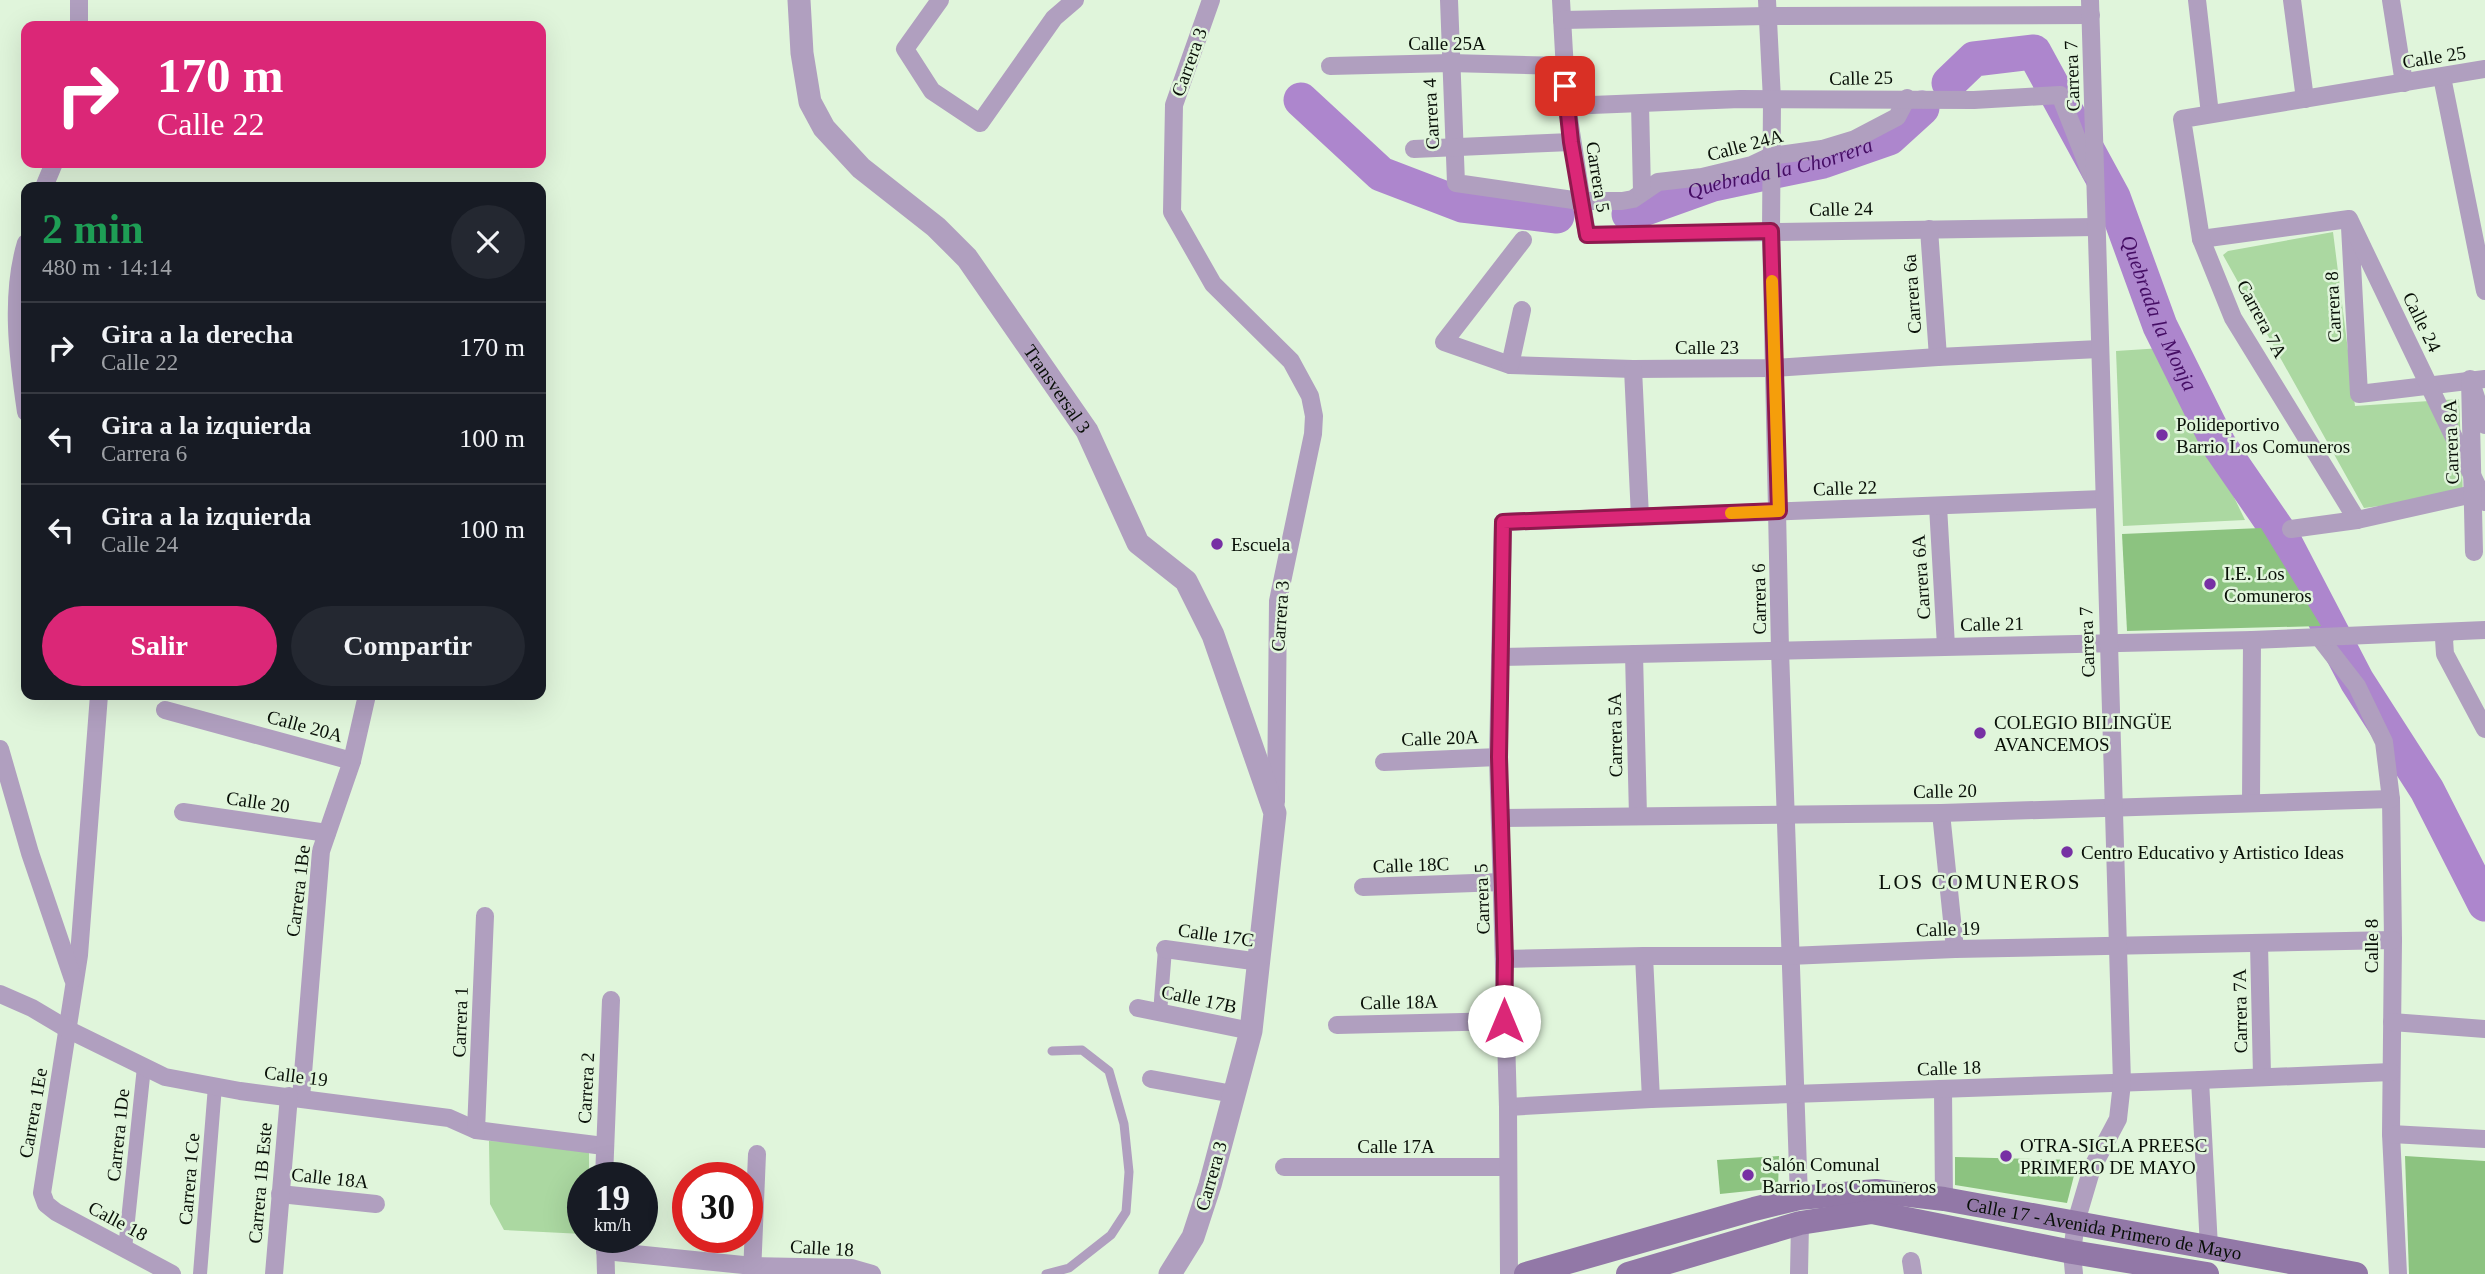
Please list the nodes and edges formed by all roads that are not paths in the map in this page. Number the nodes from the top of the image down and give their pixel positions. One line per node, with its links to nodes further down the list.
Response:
1 (79, 0): 15 (street)
2 (799, 0): 85 (street, Transversal 3)
3 (940, 0): 4 (street)
4 (1075, 0)
5 (1211, 0): 85 (street, Carrera 3)
6 (1449, 0): 16 (street, Carrera 4)
7 (1561, 0): 14 (street, Carrera 5)
8 (2197, 0): 27 (street)
9 (2292, 0): 23 (street)
10 (2391, 0): 21 (street)
11 (2011, 7): 12 (street); 13 (street)
12 (2091, 7): 33 (street, Carrera 7)
13 (1767, 8): 14 (street); 24 (street, Carrera 6)
14 (1562, 20): 18 (street, Carrera 5)
15 (79, 21)
16 (1450, 63): 17 (street, Calle 25A); 18 (street, Calle 25A); 30 (street, Carrera 4)
17 (1330, 66)
18 (1563, 66): 26 (street, Carrera 5)
19 (2485, 69): 20 (street, Calle 25)
20 (2442, 76): 21 (street, Calle 25); 44 (street)
21 (2404, 83): 23 (street, Calle 25)
22 (1907, 98): 24 (street, Calle 25); 32 (street, Calle 24A); 33 (street, Calle 25)
23 (2305, 99): 27 (street, Calle 25)
24 (1772, 100): 25 (street, Calle 25); 32 (street, Carrera 6)
25 (1640, 104): 26 (street, Calle 25); 34 (street)
26 (1567, 106): 29 (street, Carrera 5)
27 (2210, 114): 28 (street, Calle 25)
28 (2182, 119): 41 (street, Carrera 7A)
29 (1571, 142): 30 (street); 35 (street, Carrera 5)
30 (1454, 148): 31 (street); 35 (street, Carrera 4)
31 (1414, 149)
32 (1771, 159): 34 (street, Calle 24A); 39 (street, Carrera 6)
33 (2095, 171): 37 (street, Carrera 7)
34 (1642, 192): 35 (street, Calle 24A)
35 (1580, 201): 40 (street, Carrera 5)
36 (2349, 219): 41 (street); 52 (street, Carrera 8); 54 (street, Calle 24)
37 (2096, 227): 38 (street, Calle 24); 46 (street, Carrera 7)
38 (1929, 229): 39 (street, Calle 24); 47 (street, Carrera 6a)
39 (1771, 231): 40 (street, Calle 24); 50 (street, Carrera 6)
40 (1587, 235)
41 (2201, 239): 59 (street, Carrera 7A)
42 (1523, 240): 48 (street, Calle 23)
43 (21, 259): 51 (street)
44 (2485, 291)
45 (1522, 310): 48 (street)
46 (2099, 349): 47 (street, Calle 23); 55 (street, Carrera 7)
47 (1938, 357): 50 (street, Calle 23)
48 (1510, 365): 49 (street, Calle 23)
49 (1633, 369): 50 (street, Calle 23); 58 (street)
50 (1774, 369): 57 (street, Carrera 6)
51 (21, 376)
52 (2478, 379): 53 (street, Carrera 8A); 54 (street, Carrera 8A)
53 (2485, 425)
54 (2481, 497): 59 (street); 62 (street, Carrera 8A)
55 (2104, 499): 56 (street, Calle 22); 67 (street, Carrera 7)
56 (1938, 506): 57 (street, Calle 22); 68 (street, Carrera 6A)
57 (1779, 511): 58 (street, Calle 22); 69 (street, Carrera 6)
58 (1640, 517): 60 (street, Calle 22)
59 (2357, 520): 61 (street)
60 (1503, 522): 71 (street, Carrera 5)
61 (2291, 529)
62 (2474, 552)
63 (2485, 630): 64 (street, Calle 21)
64 (2448, 632): 65 (street, Calle 21); 75 (street)
65 (2325, 637): 66 (street, Calle 21); 80 (street, Calle 8)
66 (2252, 640): 67 (street, Calle 21); 81 (street)
67 (2109, 642): 68 (street, Calle 21); 82 (street, Carrera 7)
68 (1946, 646): 69 (street, Calle 21)
69 (1780, 650): 70 (street, Calle 21); 86 (street, Carrera 6)
70 (1634, 654): 71 (street, Calle 21); 87 (street, Carrera 5A)
71 (1500, 657): 77 (street, Carrera 5)
72 (99, 700): 102 (street, Carrera 1Ee)
73 (366, 700): 78 (street, Carrera 1Be)
74 (165, 710): 78 (street, Calle 20A)
75 (2485, 729)
76 (0, 749): 102 (street)
77 (1499, 757): 79 (street, Calle 20A); 88 (street, Carrera 5)
78 (352, 761): 89 (street, Carrera 1Be)
79 (1384, 762)
80 (2391, 799): 81 (street, Calle 20); 93 (street, Calle 8)
81 (2251, 803): 82 (street, Calle 20)
82 (2113, 806): 84 (street, Calle 20); 95 (street, Carrera 7)
83 (183, 812): 89 (street, Calle 20)
84 (1941, 813): 86 (street, Calle 20); 97 (street)
85 (1275, 814): 101 (street, Carrera 3)
86 (1785, 814): 87 (street, Calle 20); 99 (street, Carrera 6)
87 (1638, 816): 88 (street, Calle 20)
88 (1501, 818): 90 (street, Carrera 5)
89 (327, 833): 124 (street, Carrera 1Be)
90 (1502, 882): 91 (street, Calle 18C); 100 (street, Carrera 5)
91 (1363, 887)
92 (485, 916): 127 (street, Carrera 1)
93 (2393, 940): 94 (street, Calle 19); 108 (street, Calle 8)
94 (2259, 944): 95 (street, Calle 19); 116 (street, Carrera 7A)
95 (2118, 947): 97 (street, Calle 19); 119 (street, Carrera 7)
96 (1165, 949): 101 (street, Calle 17C); 106 (street)
97 (1955, 949): 99 (street, Calle 19)
98 (1644, 956): 99 (street, Calle 19); 100 (street, Calle 19); 125 (street)
99 (1790, 956): 123 (street, Carrera 6)
100 (1505, 959): 107 (street, Carrera 5)
101 (1260, 962): 112 (street, Carrera 3)
102 (74, 982): 111 (street, Carrera 1Ee)
103 (6, 997): 111 (street, Calle 19)
104 (611, 1000): 130 (street, Carrera 2)
105 (1138, 1008): 106 (street, Calle 17B)
106 (1160, 1013): 112 (street, Calle 17B)
107 (1504, 1021): 109 (street, Calle 18A); 126 (street, Carrera 5)
108 (2392, 1022): 110 (street); 115 (street, Calle 8)
109 (1337, 1025)
110 (2485, 1029)
111 (69, 1030): 114 (street, Calle 19); 138 (street, Carrera 1Ee)
112 (1251, 1031): 122 (street, Carrera 3)
113 (1052, 1051): 153 (lane)
114 (144, 1067): 120 (street, Calle 19); 143 (street, Carrera 1De)
115 (2391, 1072): 116 (street, Calle 18); 128 (street, Calle 8)
116 (2262, 1076): 118 (street, Calle 18)
117 (1151, 1079): 122 (street)
118 (2200, 1080): 119 (street, Calle 18); 142 (street)
119 (2122, 1083): 121 (street, Calle 18); 140 (street, Carrera 7)
120 (215, 1086): 124 (street, Calle 19); 150 (street, Carrera 1Ce)
121 (1943, 1090): 123 (street, Calle 18); 137 (street)
122 (1233, 1094): 154 (street, Carrera 3)
123 (1794, 1094): 125 (street, Calle 18); 136 (street, Carrera 6)
124 (295, 1097): 127 (street, Calle 19); 135 (street, Carrera 1B Este)
125 (1651, 1099): 126 (street, Calle 18)
126 (1508, 1107): 134 (street, Carrera 5)
127 (476, 1130): 130 (street, Calle 19)
128 (2391, 1134): 129 (street); 161 (street, Calle 8)
129 (2485, 1139)
130 (604, 1146): 132 (street, Carrera 2)
131 (757, 1154): 147 (street)
132 (604, 1162)
133 (1284, 1167): 134 (street, Calle 17A)
134 (1508, 1167): 155 (street, Carrera 5)
135 (280, 1194): 139 (street, Calle 18A); 151 (street, Carrera 1B Este)
136 (1798, 1198): 137 (main road, Calle 17 - Avenida Primero de Mayo); 156 (main road, Calle 17 - Avenida Primero de Mayo)
137 (1944, 1199): 140 (main road, Calle 17 - Avenida Primero de Mayo)
138 (46, 1203): 143 (street, Calle 18)
139 (376, 1204)
140 (2076, 1222): 142 (main road, Calle 17 - Avenida Primero de Mayo); 146 (street, Carrera 7)
141 (1800, 1223): 146 (main road, Calle 17 - Avenida Primero de Mayo); 157 (main road, Calle 17 - Avenida Primero de Mayo); 158 (street)
142 (2209, 1247): 160 (main road, Calle 17 - Avenida Primero de Mayo)
143 (125, 1249): 149 (street, Calle 18)
144 (605, 1253): 152 (street)
145 (656, 1253): 147 (street, Calle 18)
146 (2073, 1263): 159 (main road, Calle 17 - Avenida Primero de Mayo)
147 (752, 1270): 148 (street, Calle 18)
148 (871, 1273)
149 (172, 1274)
150 (201, 1274)
151 (274, 1274)
152 (606, 1274)
153 (1046, 1274)
154 (1170, 1274)
155 (1509, 1274)
156 (1526, 1274)
157 (1628, 1274)
158 (1800, 1274)
159 (2207, 1274)
160 (2356, 1274)
161 (2398, 1274)

